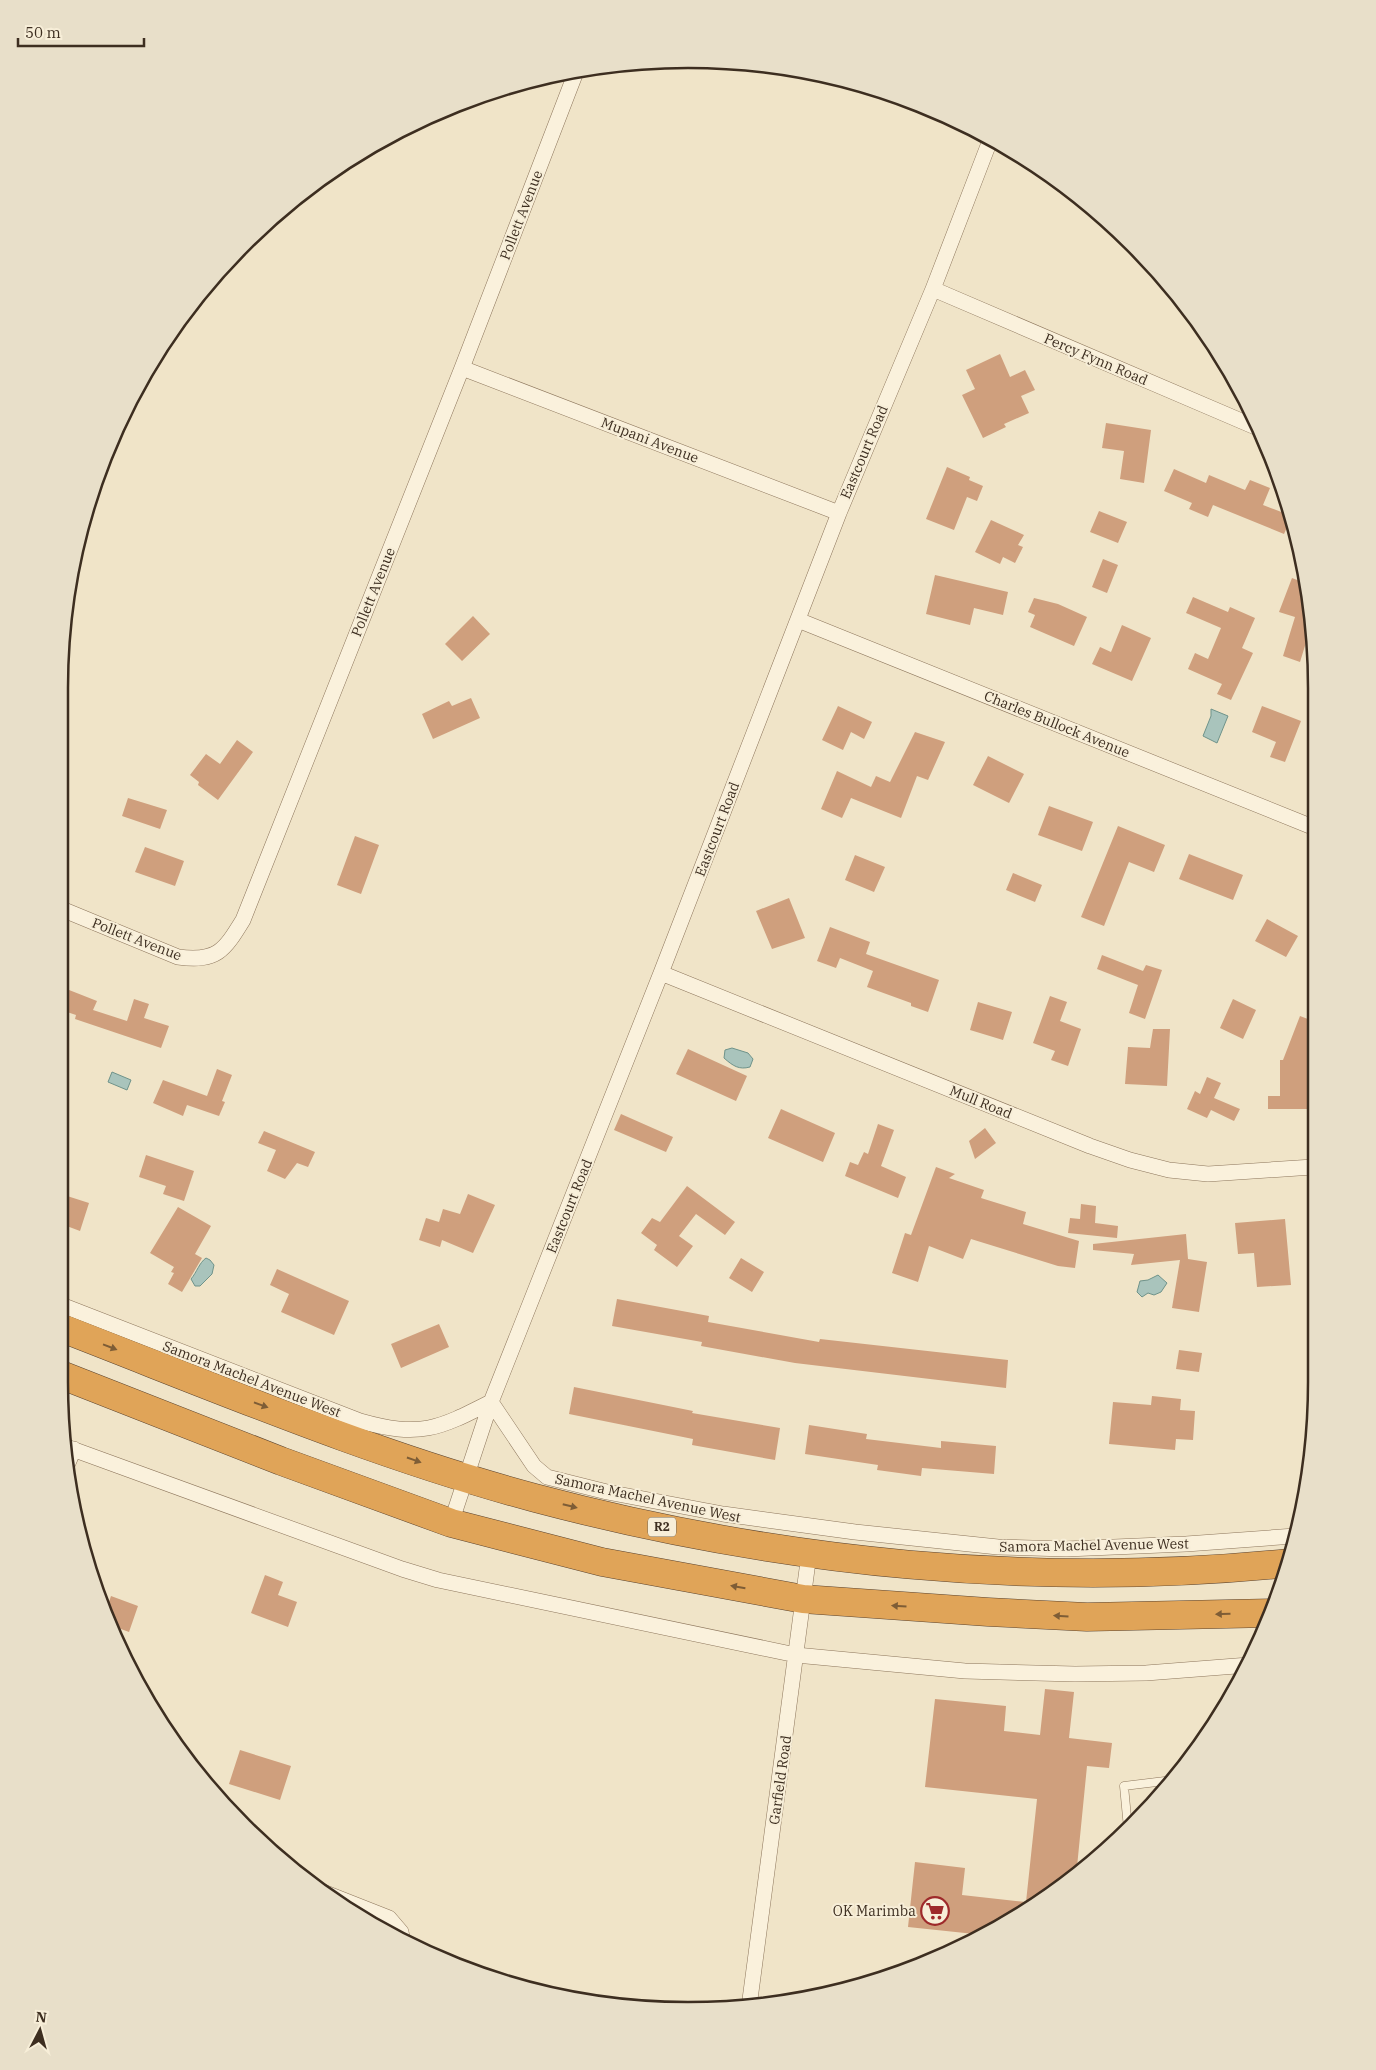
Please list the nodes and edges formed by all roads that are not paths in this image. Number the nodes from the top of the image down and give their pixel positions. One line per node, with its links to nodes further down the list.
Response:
1 (574, 78): 4 (street, Pollett Avenue)
2 (988, 146): 3 (street, Eastcourt Road)
3 (933, 289): 5 (street, Percy Fynn Road); 6 (street, Eastcourt Road)
4 (462, 368): 6 (street, Mupani Avenue); 9 (street, Pollett Avenue)
5 (1250, 425)
6 (838, 513): 7 (street, Eastcourt Road)
7 (798, 620): 8 (street, Charles Bullock Avenue); 10 (street, Eastcourt Road)
8 (1308, 825)
9 (67, 911)
10 (661, 973): 11 (street, Mull Road); 15 (street, Eastcourt Road)
11 (1308, 1167)
12 (67, 1307): 15 (street, Samora Machel Avenue West)
13 (67, 1330): 17 (highway, Samora Machel Avenue West / R2, one-way to 17)
14 (67, 1377): 18 (highway)
15 (491, 1402): 17 (street, Eastcourt Road); 19 (street, Samora Machel Avenue West)
16 (71, 1448): 24 (street)
17 (466, 1478): 18 (street, Eastcourt Road); 20 (highway, Samora Machel Avenue West / R2, one-way to 20)
18 (451, 1523): 22 (highway, one-way to 18)
19 (1289, 1536)
20 (809, 1554): 21 (highway, Samora Machel Avenue West / R2); 22 (street, Garfield Road)
21 (1281, 1564)
22 (803, 1599): 23 (highway, one-way to 22); 24 (street, Garfield Road)
23 (1262, 1617)
24 (796, 1655): 25 (street); 30 (street, Garfield Road)
25 (1240, 1665)
26 (1163, 1781): 27 (lane)
27 (1127, 1821)
28 (352, 1903): 29 (street)
29 (401, 1932)
30 (750, 1999)

